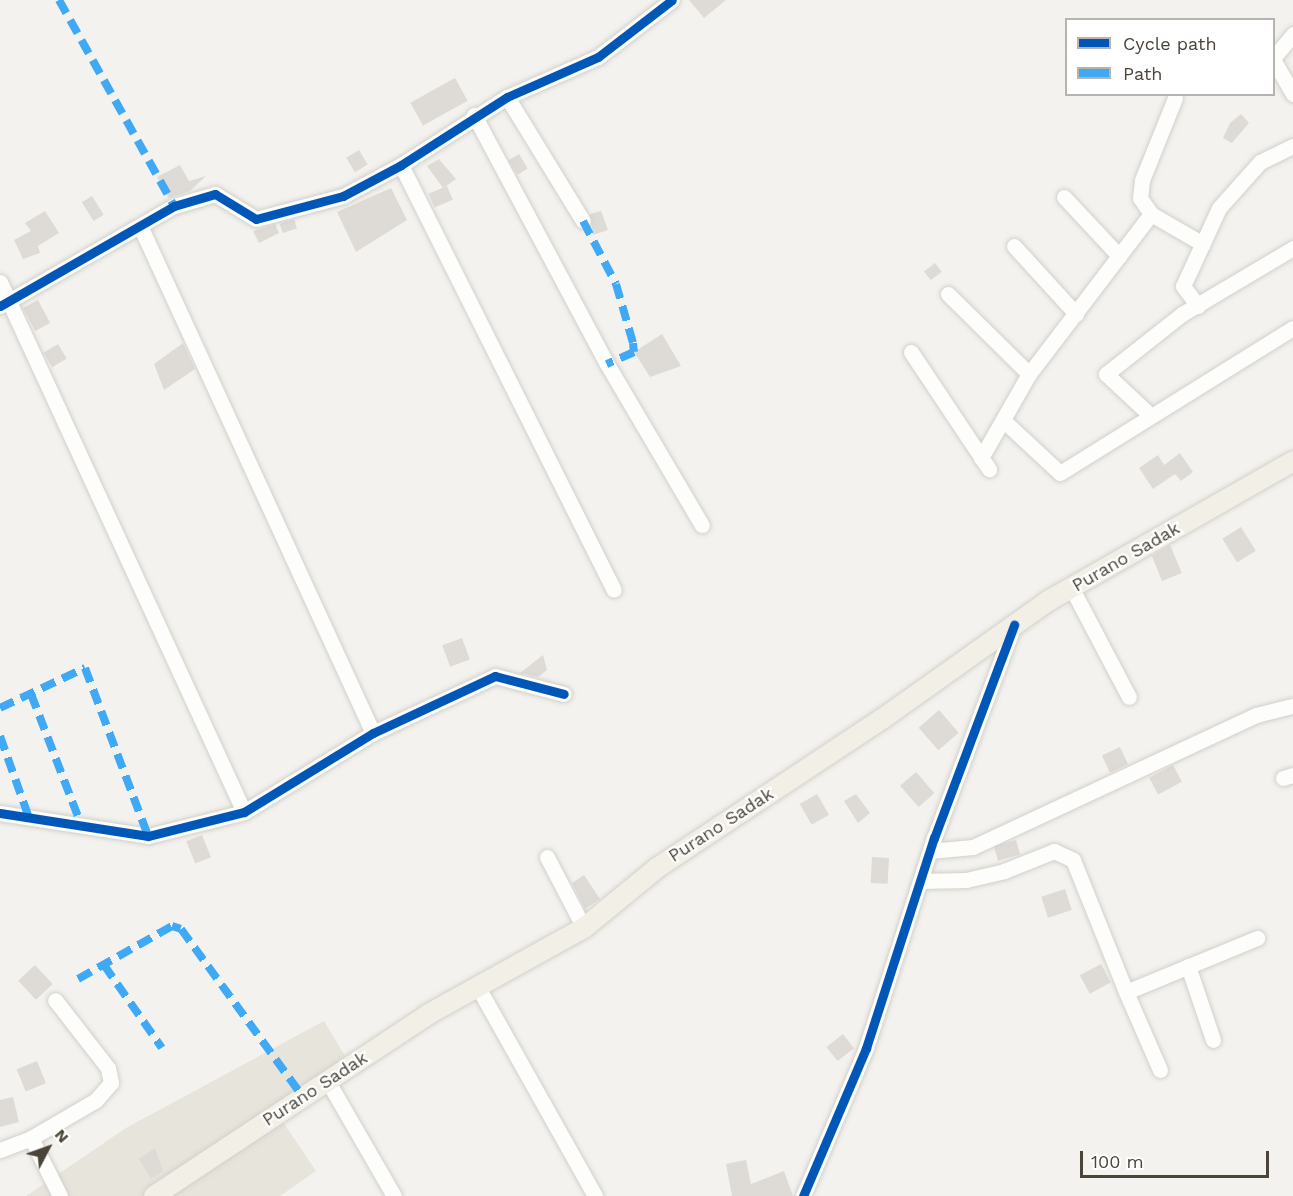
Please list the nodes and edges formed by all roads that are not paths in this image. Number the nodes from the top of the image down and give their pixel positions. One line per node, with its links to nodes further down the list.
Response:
1 (672, 0): 6 (street)
2 (1293, 34): 3 (street)
3 (1275, 58)
4 (1275, 61): 5 (street)
5 (1293, 94)
6 (507, 97): 8 (street); 13 (street)
7 (1175, 98): 12 (street)
8 (474, 115): 10 (street); 30 (street)
9 (1293, 146): 15 (street)
10 (401, 165): 14 (street); 32 (street)
11 (1064, 197): 18 (street)
12 (1151, 214): 15 (street); 18 (street)
13 (583, 221)
14 (141, 228): 21 (street); 37 (street)
15 (1203, 243): 22 (street)
16 (1014, 246): 23 (street)
17 (1293, 248): 22 (street)
18 (1119, 256): 23 (street)
19 (0, 282): 21 (street)
20 (948, 294): 26 (street)
21 (5, 304): 38 (street)
22 (1198, 306): 27 (street)
23 (1076, 314): 26 (street)
24 (1293, 328): 27 (street)
25 (911, 352): 28 (street)
26 (1029, 374): 28 (street)
27 (1150, 415): 28 (street)
28 (1004, 422)
29 (1293, 461): 31 (main road, Purano Sadak)
30 (702, 525)
31 (1072, 589): 33 (main road, Purano Sadak); 35 (street)
32 (614, 590)
33 (1014, 625): 40 (street); 43 (main road, Purano Sadak)
34 (564, 694): 37 (street)
35 (1129, 697)
36 (1293, 706): 40 (street)
37 (373, 733): 38 (street)
38 (244, 812): 39 (street)
39 (0, 813)
40 (930, 851): 42 (street)
41 (547, 857): 43 (street)
42 (920, 881): 47 (street); 58 (street)
43 (584, 928): 46 (main road, Purano Sadak)
44 (1257, 938): 45 (street)
45 (1188, 966): 47 (street); 49 (street)
46 (480, 989): 51 (main road, Purano Sadak); 57 (street)
47 (1126, 992): 50 (street)
48 (55, 1000): 52 (street)
49 (1213, 1040)
50 (1160, 1070)
51 (327, 1080): 55 (main road, Purano Sadak); 56 (street)
52 (31, 1137): 53 (street); 54 (street)
53 (0, 1150)
54 (60, 1196)
55 (154, 1196)
56 (394, 1196)
57 (594, 1196)
58 (803, 1196)

